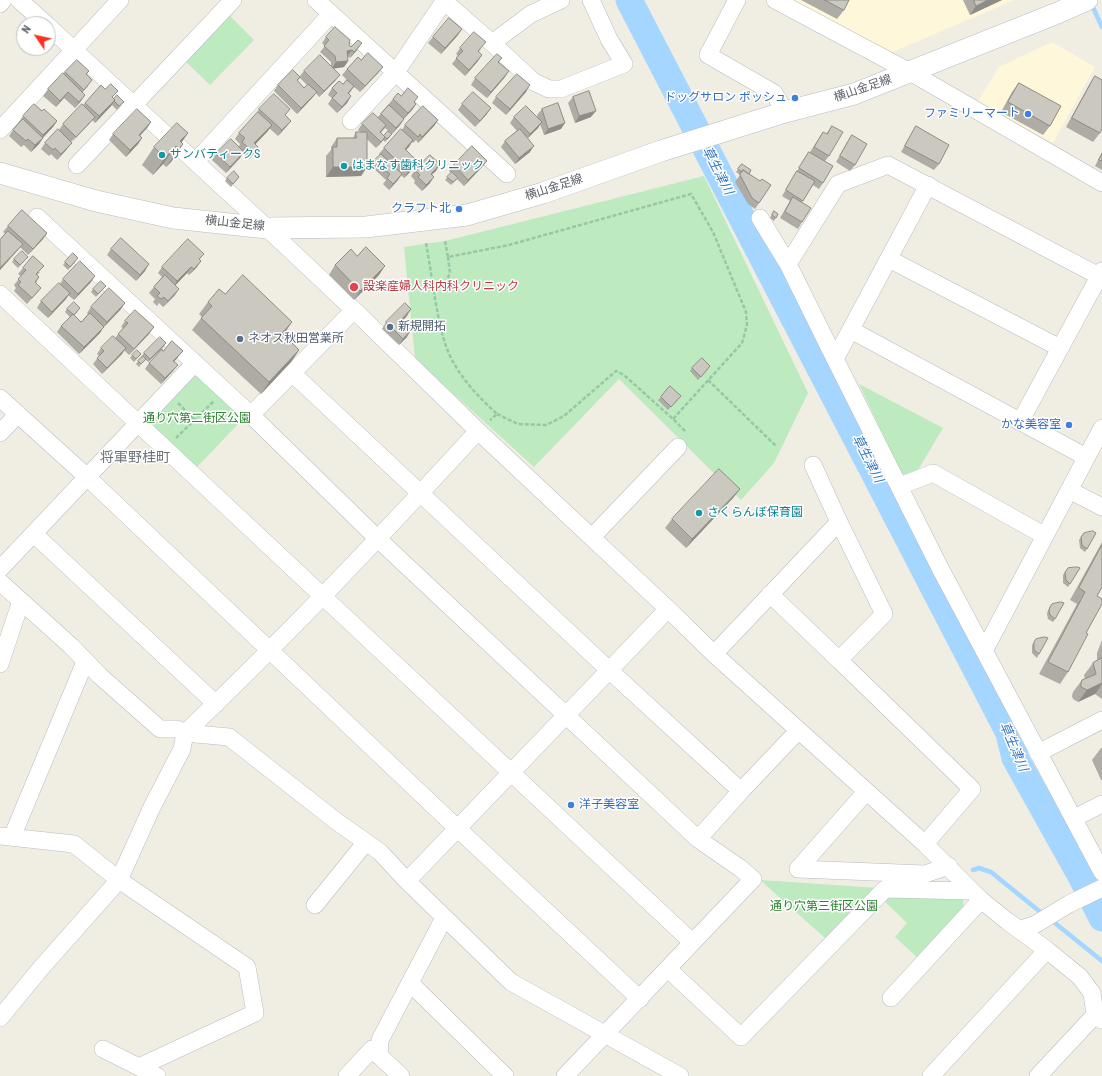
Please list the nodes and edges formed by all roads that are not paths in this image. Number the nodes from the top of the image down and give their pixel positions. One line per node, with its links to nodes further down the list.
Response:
1 (4, 0): 12 (street)
2 (19, 0): 14 (street)
3 (120, 0): 17 (street)
4 (233, 0): 20 (street)
5 (316, 0): 13 (street)
6 (561, 0): 16 (street)
7 (591, 0): 16 (street)
8 (737, 0): 21 (street)
9 (775, 0): 19 (street)
10 (445, 1): 16 (street); 18 (street)
11 (1083, 2): 19 (street, 横山金足線)
12 (0, 4)
13 (331, 14): 18 (street); 24 (street)
14 (37, 16)
15 (56, 33): 17 (street)
16 (492, 43)
17 (74, 49): 20 (street); 23 (street)
18 (396, 72): 22 (street); 27 (street)
19 (910, 72): 21 (street, 横山金足線); 28 (street)
20 (134, 105): 24 (street); 25 (street)
21 (785, 112): 32 (street, 横山金足線)
22 (351, 121)
23 (0, 130)
24 (196, 161): 32 (street)
25 (77, 165)
26 (0, 173): 32 (street, 横山金足線)
27 (507, 174)
28 (1102, 182)
29 (928, 185): 33 (street); 34 (street); 35 (street)
30 (37, 216): 41 (street)
31 (760, 218): 34 (street)
32 (267, 228): 37 (street)
33 (889, 259): 38 (street); 39 (street)
34 (788, 264): 40 (street)
35 (1101, 274): 39 (street)
36 (0, 294): 47 (street)
37 (354, 310): 42 (street); 49 (street)
38 (851, 330): 40 (street); 46 (street)
39 (1060, 348): 46 (street)
40 (835, 359): 55 (street)
41 (195, 363): 45 (street); 47 (street)
42 (292, 374): 45 (street); 57 (street)
43 (0, 398): 44 (street)
44 (18, 414): 50 (street); 54 (street)
45 (251, 415): 63 (street)
46 (1020, 422): 52 (street)
47 (137, 423): 54 (street); 67 (street)
48 (1102, 428): 52 (street)
49 (478, 431): 57 (street); 62 (street)
50 (0, 433)
51 (678, 447): 62 (street)
52 (1086, 457): 56 (street)
53 (813, 465): 59 (street)
54 (86, 476): 60 (street); 70 (street)
55 (900, 486): 61 (street); 71 (street)
56 (1069, 490): 58 (street); 61 (street)
57 (421, 493): 63 (street); 76 (street)
58 (1102, 508)
59 (839, 522): 66 (street); 73 (street)
60 (34, 534): 64 (street); 77 (street)
61 (1045, 536): 71 (street)
62 (592, 537): 69 (street)
63 (378, 539): 67 (street); 78 (street)
64 (0, 569)
65 (0, 582): 68 (street)
66 (770, 594): 72 (street); 73 (street)
67 (322, 596): 70 (street); 83 (street)
68 (21, 601): 74 (street); 75 (street)
69 (668, 609): 72 (street); 76 (street)
70 (270, 650): 77 (street); 88 (street)
71 (984, 651): 82 (street)
72 (714, 654): 80 (street)
73 (839, 660): 92 (street)
74 (85, 662): 81 (street); 89 (street)
75 (0, 664)
76 (609, 670): 78 (street); 84 (street)
77 (216, 704): 81 (street)
78 (566, 715): 83 (street); 90 (street)
79 (1102, 720): 82 (street)
80 (798, 731): 84 (street); 85 (street)
81 (185, 733): 91 (street); 94 (street)
82 (1038, 753): 87 (street)
83 (511, 772): 88 (street); 101 (street)
84 (741, 791): 90 (street)
85 (866, 792): 92 (street); 93 (street)
86 (1102, 804): 87 (street)
87 (1074, 818): 96 (street)
88 (457, 828): 95 (street); 106 (street)
89 (6, 837): 94 (street)
90 (698, 839): 101 (street)
91 (366, 842): 95 (street); 98 (street)
92 (925, 844): 93 (street)
93 (949, 866): 97 (street)
94 (118, 880): 108 (street); 112 (street)
95 (406, 881): 99 (street)
96 (1101, 883): 100 (street)
97 (977, 896): 100 (street); 103 (street); 105 (street)
98 (316, 905)
99 (444, 918): 104 (street); 109 (street)
100 (1020, 930): 102 (street)
101 (692, 942): 103 (street)
102 (1047, 950): 107 (street); 119 (street)
103 (668, 969): 106 (street)
104 (410, 983): 111 (street); 116 (street)
105 (891, 998)
106 (640, 999): 109 (street)
107 (1099, 1017): 120 (street)
108 (0, 1018)
109 (605, 1035): 117 (street); 118 (street)
110 (103, 1049): 112 (street)
111 (379, 1056): 114 (street); 115 (street)
112 (139, 1067): 113 (street)
113 (157, 1076)
114 (347, 1076)
115 (401, 1076)
116 (505, 1076)
117 (565, 1076)
118 (680, 1076)
119 (931, 1076)
120 (1038, 1076)

